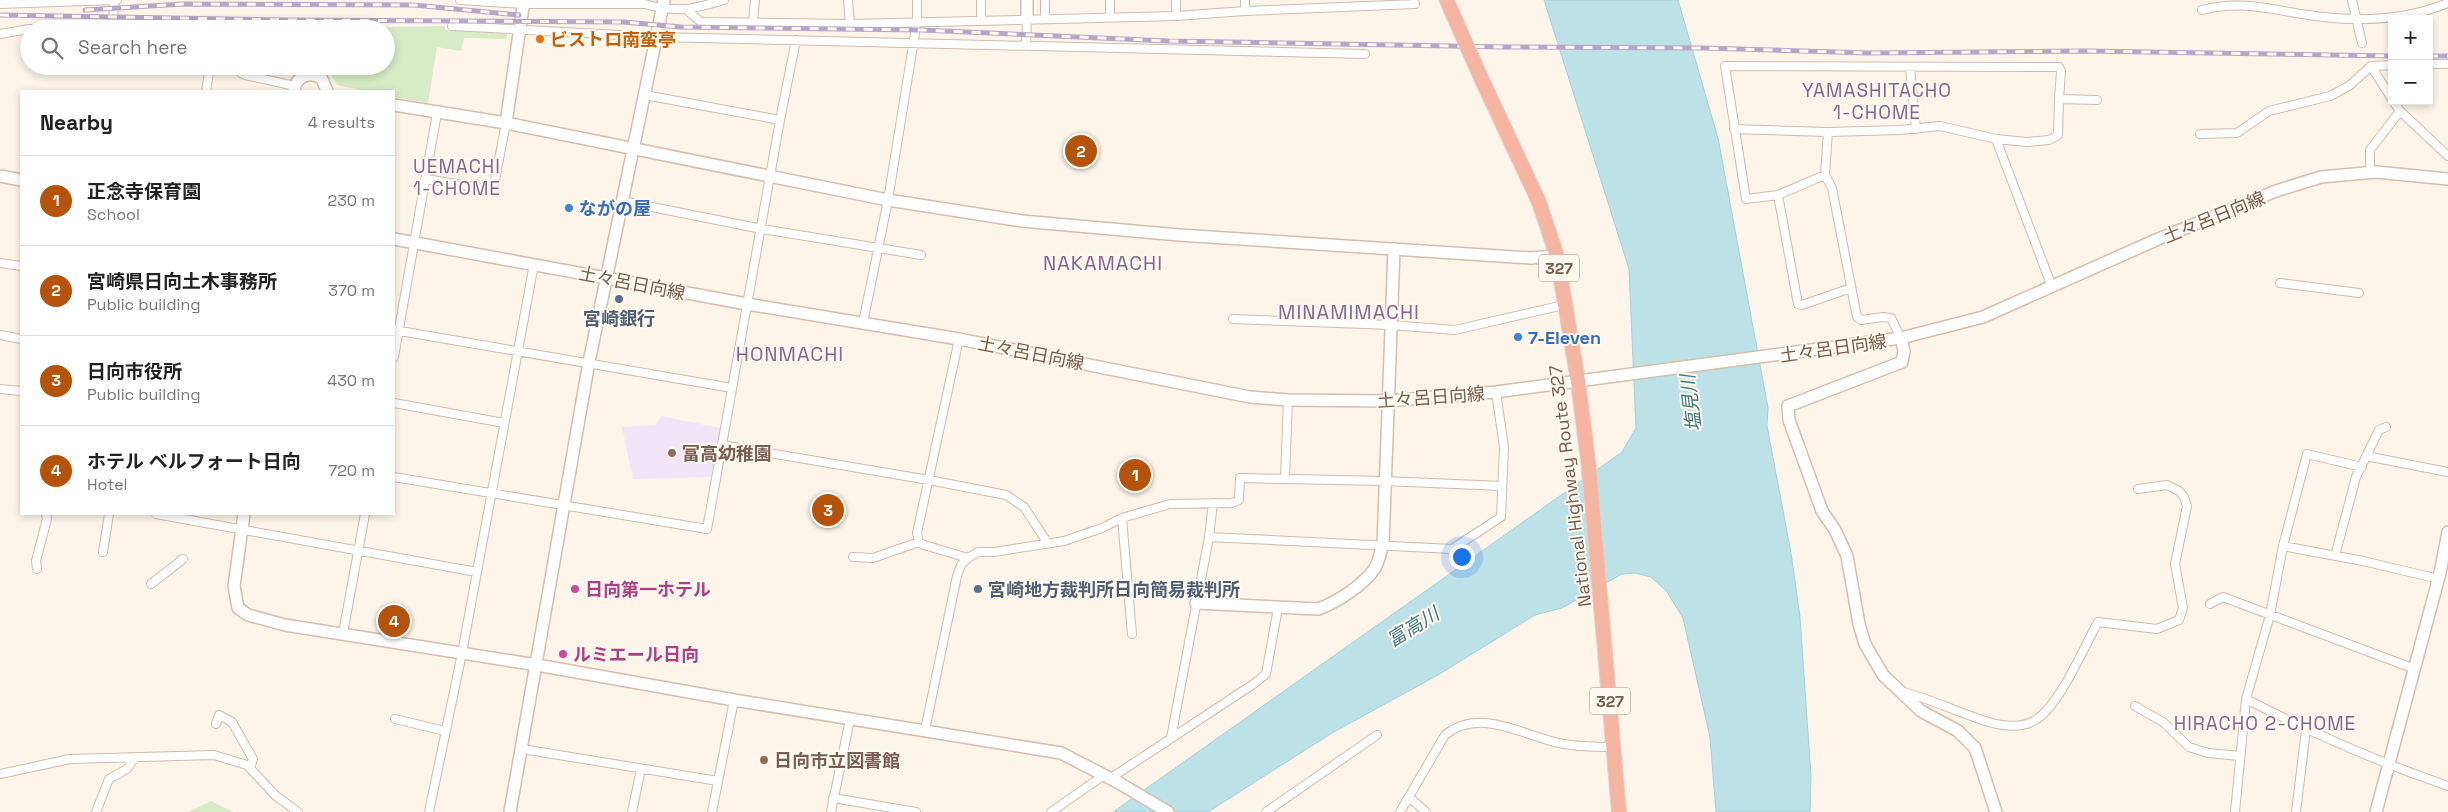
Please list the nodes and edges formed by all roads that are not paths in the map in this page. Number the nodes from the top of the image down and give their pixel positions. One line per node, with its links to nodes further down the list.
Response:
1 (115, 0): 15 (street); 30 (street)
2 (460, 0): 16 (street)
3 (724, 0): 23 (street)
4 (755, 0): 34 (street)
5 (848, 0): 35 (street)
6 (917, 0): 33 (street)
7 (981, 0): 31 (street)
8 (1027, 0): 28 (street)
9 (1045, 0): 29 (street)
10 (1110, 0): 27 (street)
11 (1176, 0): 26 (street)
12 (1245, 0): 25 (street)
13 (1414, 0): 17 (street)
14 (2352, 0): 32 (street)
15 (33, 2): 19 (street)
16 (524, 2): 21 (street); 37 (street)
17 (1372, 3): 20 (street)
18 (2448, 3): 32 (street)
19 (0, 4)
20 (1307, 4): 25 (street)
21 (663, 5): 23 (street); 40 (street)
22 (1449, 5): 91 (highway, National Highway Route 327 / 327, bridge)
23 (688, 10): 34 (street)
24 (2202, 10): 32 (street)
25 (1245, 11): 26 (street)
26 (1176, 16): 27 (street)
27 (1110, 17): 29 (street)
28 (1027, 19): 29 (street); 31 (street); 44 (street)
29 (1045, 19)
30 (114, 20)
31 (981, 20): 33 (street)
32 (2357, 20): 43 (street)
33 (917, 21): 35 (street); 42 (street)
34 (753, 22): 35 (street)
35 (850, 24)
36 (452, 26): 37 (street)
37 (520, 30): 40 (street); 67 (street)
38 (20, 31): 39 (street)
39 (0, 34)
40 (657, 37): 41 (street); 59 (street)
41 (796, 40): 42 (street); 66 (street)
42 (914, 42): 44 (street); 84 (street)
43 (2362, 43)
44 (1026, 45): 45 (street)
45 (1365, 54)
46 (2433, 64): 47 (street)
47 (2448, 64)
48 (2388, 65): 50 (street)
49 (1910, 66): 60 (street); 68 (street); 69 (street)
50 (2371, 66): 58 (street); 71 (street)
51 (209, 75): 56 (street)
52 (245, 75): 55 (street)
53 (305, 75): 55 (street)
54 (318, 75): 57 (street)
55 (295, 88)
56 (206, 90)
57 (327, 90)
58 (2388, 94)
59 (645, 95): 66 (street); 73 (street)
60 (2060, 99): 61 (street); 72 (street)
61 (2096, 100)
62 (395, 105): 65 (street)
63 (2396, 105): 64 (street)
64 (2400, 111): 74 (street); 75 (street)
65 (437, 113): 67 (street); 79 (street)
66 (780, 120): 78 (street)
67 (506, 124): 73 (street); 79 (street)
68 (1734, 129): 70 (street); 82 (street)
69 (1916, 129): 70 (street); 72 (street)
70 (1828, 132): 76 (street)
71 (2200, 134)
72 (1996, 139): 97 (street)
73 (633, 150): 78 (street); 83 (street)
74 (2448, 156)
75 (2370, 172): 80 (street, 土々呂日向線); 97 (street, 土々呂日向線)
76 (1825, 175): 82 (street); 98 (street)
77 (0, 176): 81 (street)
78 (772, 177): 84 (street); 85 (street)
79 (426, 179): 87 (street)
80 (2448, 179)
81 (20, 180)
82 (1778, 196): 98 (street)
83 (622, 200): 85 (street); 95 (street)
84 (888, 200): 88 (street); 89 (street)
85 (762, 229): 88 (street); 100 (street)
86 (395, 240): 87 (street, 土々呂日向線)
87 (414, 243): 93 (street, 土々呂日向線); 105 (street)
88 (878, 247): 90 (street); 103 (street)
89 (1394, 249): 91 (street); 104 (street)
90 (921, 255)
91 (1557, 256): 101 (highway, National Highway Route 327 / 327)
92 (0, 263): 94 (street)
93 (534, 264): 95 (street, 土々呂日向線); 111 (street)
94 (20, 266)
95 (605, 277): 100 (street, 土々呂日向線); 112 (street)
96 (2280, 283): 99 (street)
97 (2052, 287): 107 (street, 土々呂日向線)
98 (1851, 288): 107 (street)
99 (2359, 293)
100 (747, 304): 103 (street, 土々呂日向線); 114 (street)
101 (1564, 304): 104 (street); 113 (highway, National Highway Route 327 / 327)
102 (1234, 319): 104 (street)
103 (863, 323): 109 (street, 土々呂日向線)
104 (1391, 325): 119 (street)
105 (396, 331): 110 (street); 111 (street)
106 (0, 335): 108 (street)
107 (1901, 338): 113 (street, 土々呂日向線); 168 (street)
108 (20, 339)
109 (960, 339): 118 (street, 土々呂日向線); 129 (street)
110 (395, 344)
111 (518, 352): 112 (street); 121 (street)
112 (589, 362): 114 (street); 135 (street)
113 (1578, 381): 117 (street, 土々呂日向線); 180 (highway, National Highway Route 327 / 327)
114 (732, 388): 123 (street)
115 (0, 389): 116 (street)
116 (20, 391)
117 (1496, 392): 119 (street, 土々呂日向線); 131 (street)
118 (1288, 400): 119 (street, 土々呂日向線); 128 (street)
119 (1387, 401): 130 (street)
120 (395, 403): 121 (street)
121 (504, 423): 133 (street)
122 (2386, 427): 124 (street)
123 (722, 445): 129 (street); 135 (street)
124 (2366, 456): 125 (street); 126 (street)
125 (2362, 467): 148 (street); 151 (street)
126 (2448, 472)
127 (395, 477): 133 (street)
128 (1285, 478): 130 (street); 134 (street)
129 (929, 480): 145 (street); 146 (street)
130 (1384, 481): 131 (street); 147 (street)
131 (1502, 486): 147 (street)
132 (2138, 489): 168 (street)
133 (491, 493): 135 (street); 156 (street)
134 (1213, 503): 141 (street); 144 (street)
135 (565, 505): 166 (street)
136 (46, 515): 155 (street)
137 (109, 515): 149 (street)
138 (161, 515): 142 (street)
139 (244, 515): 142 (street)
140 (365, 515): 150 (street)
141 (1122, 518): 146 (street); 164 (street)
142 (242, 530): 150 (street); 163 (street)
143 (2448, 532): 157 (street)
144 (1209, 537): 147 (street); 159 (street)
145 (919, 542): 152 (street); 153 (street)
146 (1047, 542): 153 (street)
147 (1383, 545): 161 (street)
148 (2283, 546): 151 (street); 162 (street)
149 (103, 552)
150 (358, 552): 156 (street); 163 (street)
151 (2335, 556): 157 (street)
152 (854, 557)
153 (968, 558): 176 (street)
154 (184, 559): 158 (street)
155 (37, 570)
156 (477, 572): 165 (street)
157 (2439, 579): 167 (street)
158 (151, 584)
159 (1196, 602): 161 (street); 179 (street)
160 (2210, 604): 162 (street)
161 (1278, 608): 179 (street)
162 (2270, 615): 167 (street); 169 (street)
163 (343, 633): 165 (street)
164 (1132, 634)
165 (462, 653): 166 (street); 175 (street)
166 (537, 664): 170 (street); 181 (street)
167 (2415, 669): 184 (street)
168 (1901, 692): 207 (street)
169 (2246, 699): 177 (street); 182 (street)
170 (734, 700): 172 (street); 189 (street)
171 (2134, 706): 182 (street)
172 (850, 718): 176 (street); 192 (street)
173 (395, 719): 175 (street)
174 (216, 724): 185 (street)
175 (446, 730): 195 (street)
176 (925, 730): 188 (street)
177 (2306, 730): 184 (street); 209 (street)
178 (1378, 735): 203 (street)
179 (1171, 738): 188 (street)
180 (1614, 747): 191 (street); 206 (highway, National Highway Route 327 / 327)
181 (522, 749): 186 (street); 196 (street)
182 (2240, 756): 208 (street)
183 (135, 757): 185 (street); 187 (street); 193 (street)
184 (2388, 766): 190 (street); 210 (street)
185 (250, 768): 194 (street)
186 (640, 769): 189 (street); 197 (street)
187 (0, 774)
188 (1111, 779): 201 (street); 202 (street)
189 (718, 781): 198 (street)
190 (2448, 786)
191 (1409, 797): 204 (street); 205 (street)
192 (833, 798): 199 (street); 200 (street)
193 (96, 812)
194 (298, 812)
195 (429, 812)
196 (510, 812)
197 (632, 812)
198 (712, 812)
199 (831, 812)
200 (916, 812)
201 (1051, 812)
202 (1168, 812)
203 (1266, 812)
204 (1400, 812)
205 (1426, 812)
206 (1619, 812)
207 (1996, 812)
208 (2235, 812)
209 (2296, 812)
210 (2376, 812)

